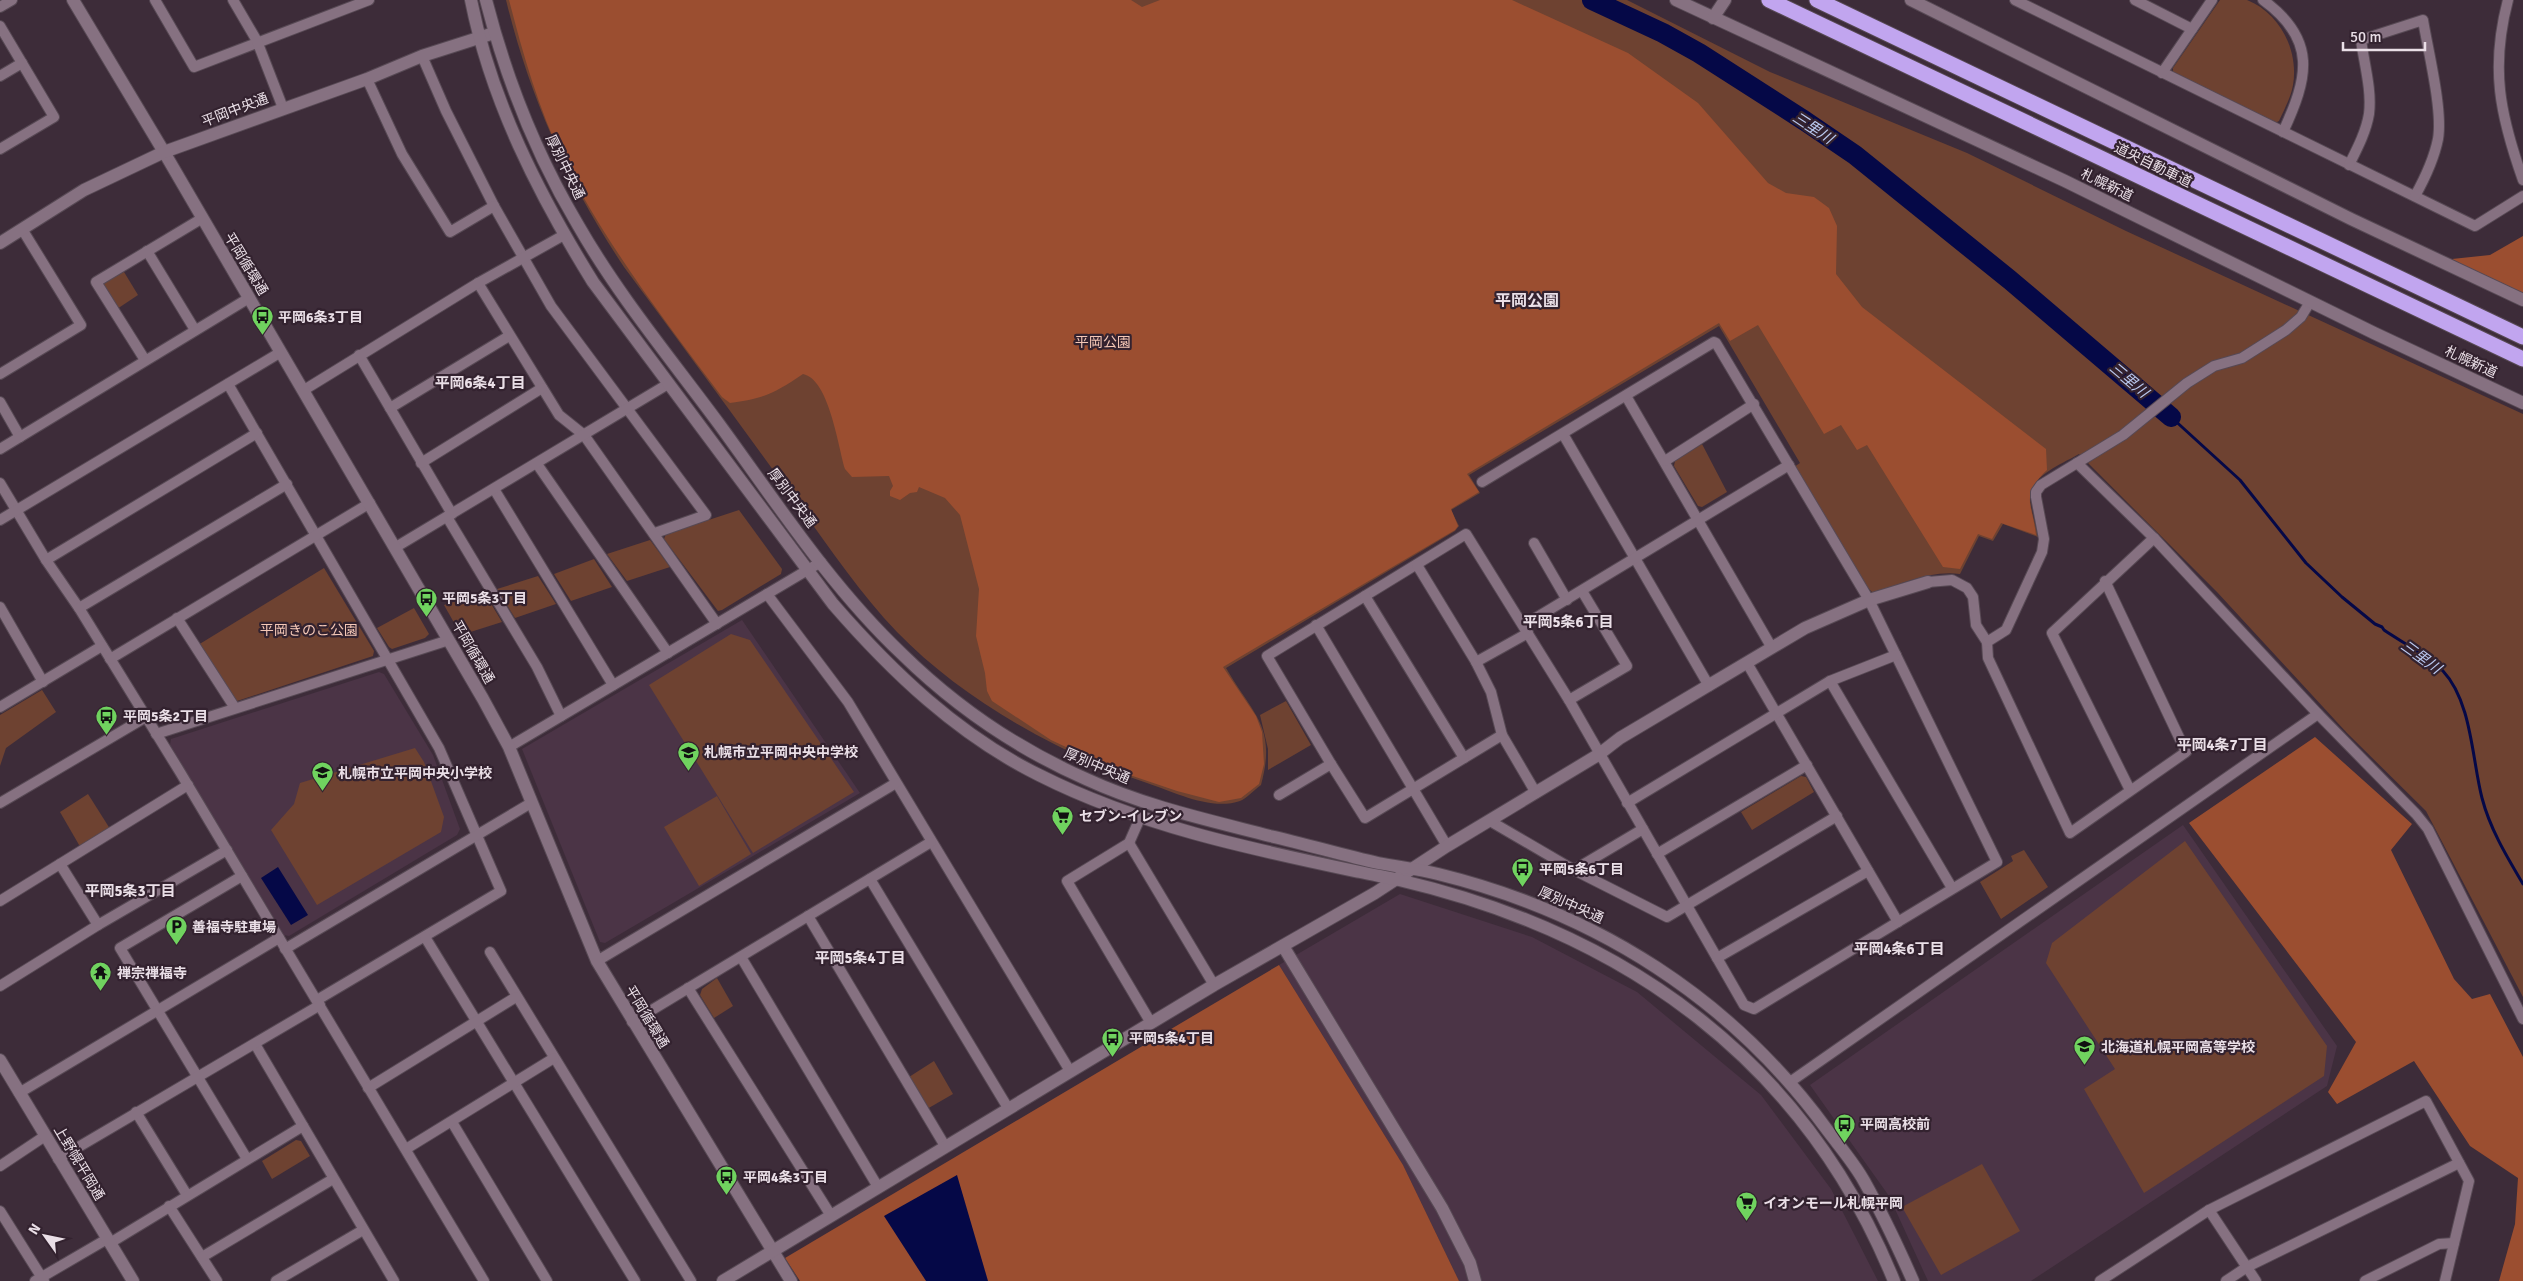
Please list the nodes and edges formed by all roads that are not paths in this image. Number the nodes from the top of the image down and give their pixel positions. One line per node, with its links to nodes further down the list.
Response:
1 (12, 0): 19 (street)
2 (73, 0): 34 (street, 平岡循環通)
3 (156, 0): 25 (street)
4 (233, 0): 25 (street)
5 (369, 0): 25 (street)
6 (471, 0): 24 (street)
7 (486, 0): 23 (street, 厚別中央通)
8 (1676, 0): 18 (street, 札幌新道)
9 (1725, 0): 20 (street)
10 (1769, 0): 55 (highway, 道央自動車道)
11 (1817, 0): 52 (highway, 道央自動車道)
12 (1911, 0): 48 (street)
13 (2015, 0): 28 (street)
14 (2135, 0): 22 (street)
15 (2212, 0): 22 (street)
16 (2263, 0): 32 (street)
17 (2508, 0): 36 (street)
18 (1698, 5): 20 (street, 札幌新道)
19 (0, 7)
20 (1713, 18): 49 (street, 札幌新道)
21 (0, 26): 27 (street)
22 (2192, 29): 28 (street)
23 (494, 32): 24 (street, 平岡中央通); 94 (street, 厚別中央通)
24 (479, 37): 26 (street, 平岡中央通); 42 (street)
25 (257, 41): 31 (street)
26 (422, 56): 30 (street, 平岡中央通); 39 (street)
27 (22, 63): 29 (street); 33 (street)
28 (2162, 73): 32 (street)
29 (0, 76)
30 (366, 79): 31 (street, 平岡中央通); 39 (street)
31 (284, 108): 34 (street, 平岡中央通)
32 (2282, 132): 35 (street)
33 (0, 149)
34 (164, 152): 40 (street, 平岡循環通); 41 (street, 平岡中央通)
35 (2349, 165): 37 (street); 37 (street)
36 (2523, 180)
37 (2415, 196): 38 (street)
38 (2523, 196)
39 (494, 206): 45 (street)
40 (202, 219): 44 (street); 47 (street, 平岡循環通)
41 (22, 228): 43 (street, 平岡中央通); 57 (street)
42 (564, 235): 45 (street); 59 (street)
43 (0, 243)
44 (147, 251): 50 (street); 56 (street)
45 (523, 258): 46 (street); 66 (street)
46 (478, 284): 51 (street); 54 (street)
47 (250, 298): 50 (street); 53 (street, 平岡循環通)
48 (2523, 300)
49 (2310, 302): 64 (street, 札幌新道); 75 (street)
50 (195, 330): 56 (street)
51 (509, 336): 60 (street); 67 (street)
52 (2523, 337)
53 (281, 352): 58 (street); 61 (street, 平岡循環通)
54 (359, 355): 61 (street); 67 (street)
55 (2523, 359)
56 (145, 360): 71 (street)
57 (0, 374)
58 (228, 384): 68 (street); 83 (street)
59 (668, 384): 66 (street); 96 (street)
60 (542, 388): 70 (street); 74 (street)
61 (304, 390): 82 (street, 平岡循環通)
62 (1626, 396): 65 (street); 69 (street); 73 (street)
63 (0, 402): 71 (street)
64 (2523, 402)
65 (1754, 404): 73 (street); 77 (street)
66 (628, 407): 70 (street); 87 (street)
67 (390, 408): 74 (street)
68 (257, 433): 80 (street); 93 (street)
69 (1563, 434): 78 (street); 92 (street)
70 (584, 435): 76 (street); 87 (street)
71 (20, 437): 72 (street)
72 (0, 449)
73 (1664, 461): 86 (street)
74 (420, 463): 84 (street)
75 (2077, 463): 89 (street); 112 (street)
76 (537, 464): 81 (street); 115 (street)
77 (1789, 465): 86 (street); 103 (street)
78 (1482, 482)
79 (0, 484): 83 (street)
80 (287, 484): 88 (street); 105 (street)
81 (494, 489): 84 (street); 123 (street)
82 (370, 503): 88 (street); 91 (street, 平岡循環通)
83 (15, 510): 85 (street); 93 (street)
84 (449, 516): 91 (street); 130 (street)
85 (0, 520)
86 (1699, 520): 92 (street); 114 (street)
87 (655, 533): 107 (street)
88 (316, 534): 106 (street); 118 (street)
89 (2154, 538): 97 (street); 129 (street)
90 (1534, 543): 102 (street)
91 (396, 547): 111 (street, 平岡循環通)
92 (1636, 558): 99 (street); 124 (street)
93 (46, 560): 105 (street)
94 (821, 562): 96 (street); 159 (street, 厚別中央通)
95 (1417, 565): 101 (street); 110 (street); 119 (street)
96 (807, 569): 100 (street); 149 (street)
97 (2105, 581): 142 (street); 142 (street)
98 (1928, 582): 103 (street); 112 (street)
99 (1582, 591): 102 (street); 125 (street)
100 (767, 594): 107 (street); 139 (street)
101 (1366, 596): 108 (street); 136 (street)
102 (1567, 600): 110 (street)
103 (1869, 600): 114 (street); 116 (street)
104 (0, 608): 109 (street)
105 (79, 608): 113 (street)
106 (178, 618): 117 (street); 127 (street)
107 (717, 624): 115 (street)
108 (1316, 625): 137 (street); 141 (street)
109 (5, 626): 122 (street)
110 (1526, 629): 119 (street); 125 (street)
111 (449, 640): 118 (street); 134 (street, 平岡循環通)
112 (1987, 642): 142 (street)
113 (102, 646): 117 (street); 122 (street)
114 (1772, 648): 120 (street)
115 (668, 653): 123 (street)
116 (1896, 655): 121 (street); 165 (street)
117 (110, 659): 131 (street)
118 (388, 661): 127 (street); 152 (street)
119 (1476, 662): 133 (street)
120 (1747, 662): 124 (street); 128 (street)
121 (1830, 681): 128 (street); 165 (street)
122 (43, 682): 126 (street)
123 (613, 685): 130 (street)
124 (1710, 686): 135 (street)
125 (1569, 700): 135 (street)
126 (0, 707)
127 (235, 708): 132 (street)
128 (1776, 713): 138 (street); 147 (street)
129 (2318, 714): 185 (street); 194 (street)
130 (561, 716): 134 (street)
131 (146, 717): 132 (street); 145 (street)
132 (156, 734): 140 (street)
133 (1502, 735): 136 (street); 143 (street)
134 (509, 747): 146 (street, 平岡循環通)
135 (1598, 754): 143 (street); 147 (street)
136 (1464, 758): 141 (street)
137 (1330, 764): 141 (street); 144 (street)
138 (1807, 765): 148 (street); 157 (street)
139 (896, 783): 153 (street); 178 (street)
140 (188, 785): 156 (street); 158 (street)
141 (1414, 789): 155 (street)
142 (2130, 790)
143 (1536, 793): 150 (street)
144 (1279, 795)
145 (0, 803)
146 (530, 803): 152 (street); 178 (street, 平岡循環通)
147 (1627, 803): 151 (street)
148 (1837, 816): 161 (street); 167 (street)
149 (1140, 818): 154 (street); 164 (street)
150 (1490, 821): 155 (street); 160 (street)
151 (1643, 829): 157 (street); 160 (street)
152 (477, 834): 171 (street); 174 (street)
153 (931, 842): 163 (street); 192 (street)
154 (1129, 843): 179 (street); 188 (street)
155 (1447, 846): 159 (street)
156 (227, 850): 162 (street); 170 (street)
157 (1657, 854): 167 (street)
158 (60, 864): 166 (street); 170 (street)
159 (1412, 869): 164 (street); 194 (street, 厚別中央通)
160 (1574, 870): 167 (street)
161 (1868, 871): 169 (street); 177 (street)
162 (242, 876): 172 (street); 184 (street)
163 (870, 878): 168 (street); 198 (street)
164 (1396, 879): 173 (street); 234 (street)
165 (1952, 888): 169 (street)
166 (0, 901)
167 (1688, 906): 177 (street)
168 (808, 916): 176 (street); 203 (street)
169 (1898, 922): 177 (street)
170 (98, 925): 180 (street)
171 (425, 937): 183 (street); 187 (street)
172 (279, 938): 174 (street); 184 (street)
173 (1284, 946): 179 (street); 233 (street)
174 (285, 949): 183 (street)
175 (490, 952): 182 (street)
176 (741, 957): 181 (street); 210 (street)
177 (1717, 958)
178 (597, 961): 186 (street, 平岡循環通)
179 (1214, 985): 188 (street)
180 (0, 986)
181 (688, 988): 186 (street); 215 (street)
182 (516, 997): 187 (street); 190 (street)
183 (319, 1003): 189 (street); 196 (street)
184 (158, 1010): 193 (street); 197 (street)
185 (2523, 1019)
186 (632, 1022): 219 (street, 平岡循環通)
187 (477, 1023): 195 (street); 196 (street)
188 (1151, 1023): 192 (street)
189 (255, 1044): 193 (street); 201 (street)
190 (554, 1058): 195 (street); 230 (street)
191 (0, 1060): 197 (street, 上野幌平岡通)
192 (1070, 1071): 198 (street)
193 (199, 1077): 199 (street); 206 (street)
194 (1790, 1082): 235 (street, 厚別中央通)
195 (514, 1084): 200 (street); 229 (street)
196 (368, 1088): 204 (street)
197 (19, 1093): 202 (street, 上野幌平岡通)
198 (1008, 1108): 203 (street)
199 (136, 1112): 205 (street); 211 (street)
200 (452, 1122): 204 (street); 228 (street)
201 (303, 1126): 206 (street); 209 (street)
202 (45, 1136): 205 (street, 上野幌平岡通); 208 (street)
203 (946, 1146): 210 (street)
204 (406, 1149): 227 (street)
205 (58, 1159): 217 (street, 上野幌平岡通)
206 (247, 1159): 211 (street)
207 (2459, 1163): 214 (street); 218 (street); 221 (street)
208 (0, 1166)
209 (333, 1179): 216 (street); 220 (street)
210 (878, 1187): 215 (street)
211 (187, 1195): 212 (street)
212 (170, 1206): 217 (street); 220 (street)
213 (0, 1210): 222 (street)
214 (2209, 1210): 221 (street); 236 (street)
215 (830, 1214): 219 (street)
216 (363, 1230): 225 (street); 226 (street)
217 (108, 1241): 222 (street); 223 (street, 上野幌平岡通)
218 (2454, 1243): 239 (street); 240 (street)
219 (772, 1251): 231 (street); 232 (street, 平岡循環通)
220 (202, 1257): 224 (street)
221 (2247, 1267): 237 (street); 238 (street)
222 (40, 1280)
223 (133, 1281)
224 (217, 1281)
225 (276, 1281)
226 (394, 1281)
227 (484, 1281)
228 (547, 1281)
229 (635, 1281)
230 (691, 1281)
231 (723, 1281)
232 (791, 1281)
233 (1475, 1281)
234 (1894, 1281)
235 (1913, 1281)
236 (2100, 1281)
237 (2226, 1281)
238 (2256, 1281)
239 (2365, 1281)
240 (2446, 1281)

